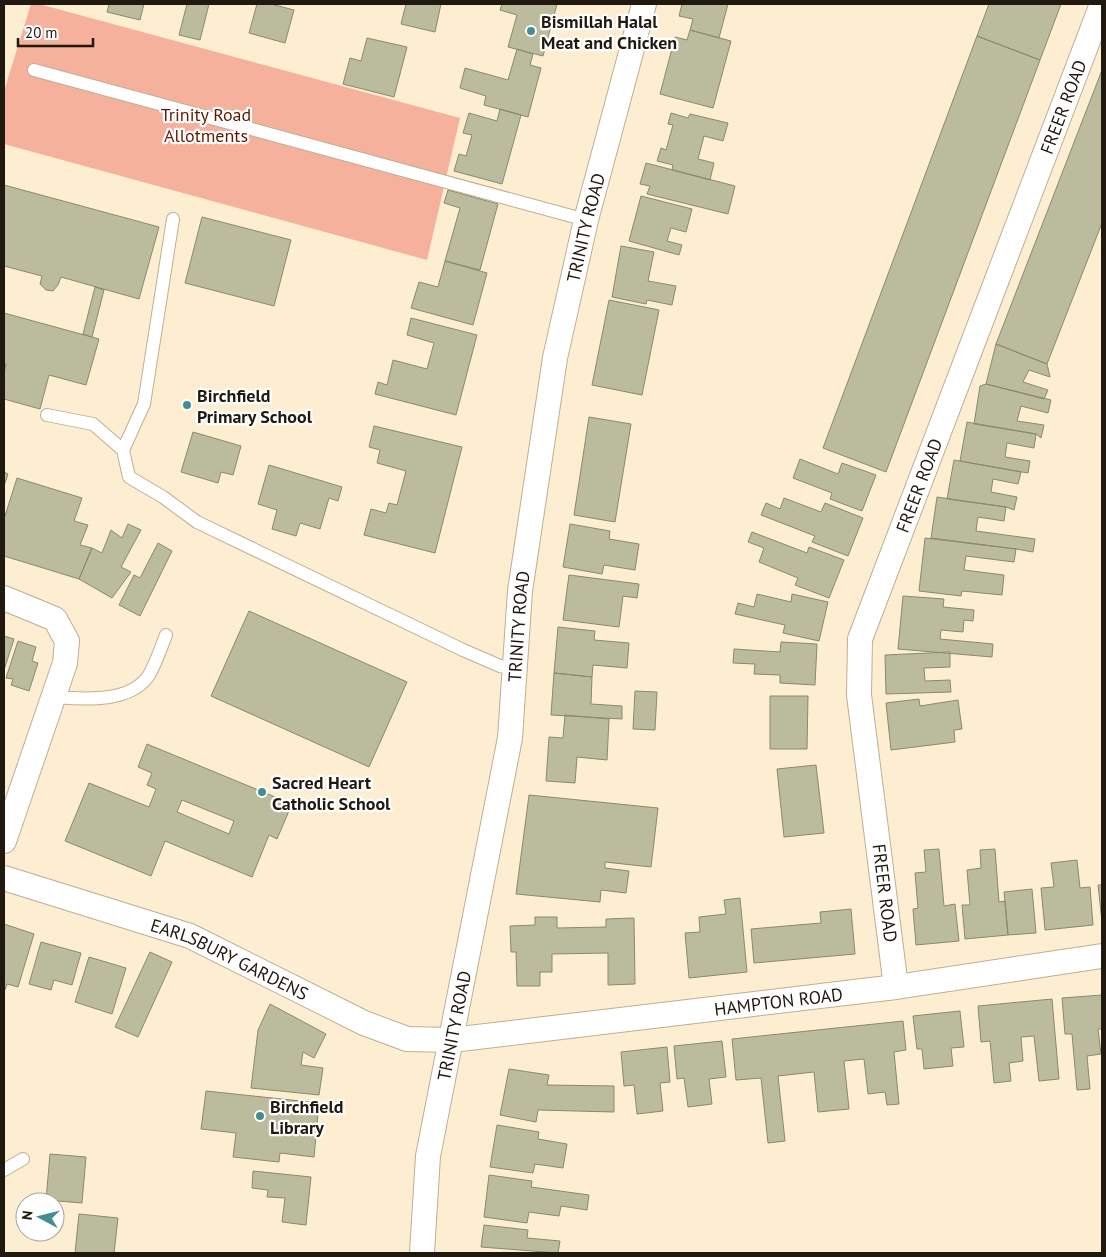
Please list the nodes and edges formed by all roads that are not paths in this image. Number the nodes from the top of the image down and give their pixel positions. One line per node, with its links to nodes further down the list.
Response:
1 (644, 4): 5 (street, TRINITY ROAD)
2 (1102, 4): 15 (street, FREER ROAD)
3 (34, 70): 5 (lane)
4 (172, 218): 7 (lane)
5 (586, 220): 10 (street, TRINITY ROAD)
6 (47, 415): 7 (lane)
7 (123, 450): 10 (lane)
8 (4, 598): 11 (street)
9 (166, 635): 11 (lane)
10 (515, 669): 16 (street, TRINITY ROAD)
11 (53, 697): 12 (street)
12 (4, 841)
13 (4, 878): 16 (street, EARLSBURY GARDENS)
14 (1102, 956): 15 (street, HAMPTON ROAD)
15 (896, 987): 16 (street, HAMPTON ROAD)
16 (452, 1040): 19 (street, TRINITY ROAD)
17 (24, 1159): 18 (lane)
18 (4, 1170)
19 (422, 1253)

